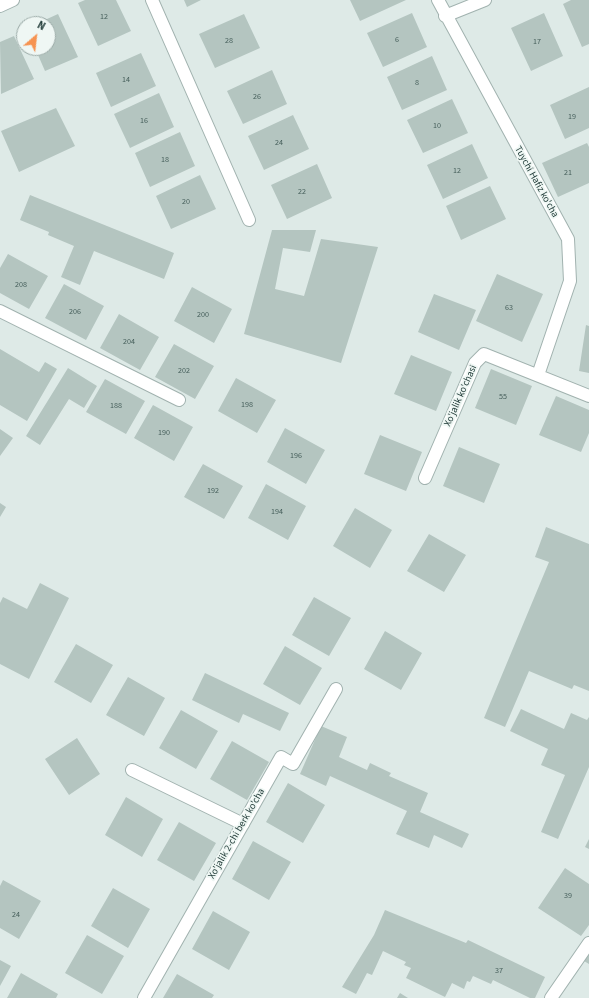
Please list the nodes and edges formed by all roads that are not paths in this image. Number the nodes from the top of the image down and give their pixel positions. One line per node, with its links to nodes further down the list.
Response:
1 (13, 0): 5 (street)
2 (152, 0): 7 (street)
3 (438, 0): 6 (street, Tuychi Hafiz ko'cha)
4 (485, 0): 6 (street)
5 (0, 6)
6 (445, 16): 9 (street, Tuychi Hafiz ko'cha)
7 (249, 220)
8 (0, 311): 11 (street)
9 (538, 375): 10 (street, Xo'jalik ko'chasi); 12 (street, Xo'jalik ko'chasi)
10 (589, 396)
11 (179, 400)
12 (425, 478)
13 (336, 689): 15 (street, Xo'jalik 2-chi berk ko'cha)
14 (132, 770): 15 (street)
15 (243, 824): 17 (street, Xo'jalik 2-chi berk ko'cha)
16 (589, 943): 18 (street)
17 (144, 998)
18 (551, 998)

